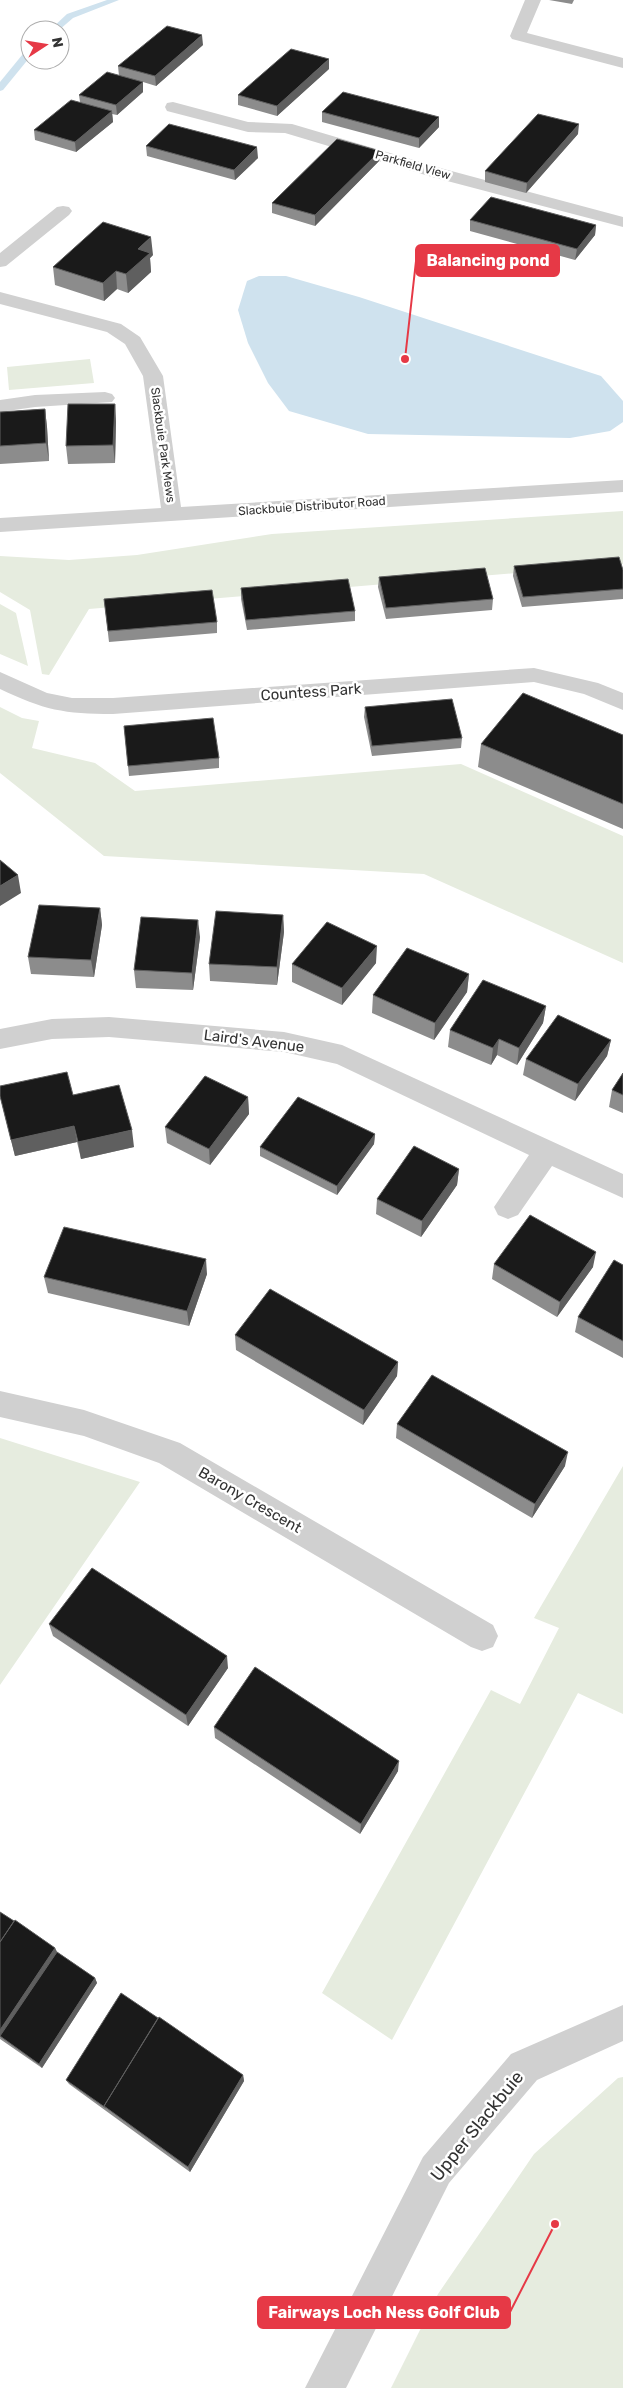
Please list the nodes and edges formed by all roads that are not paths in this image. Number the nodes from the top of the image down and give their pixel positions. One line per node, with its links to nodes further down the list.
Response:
1 (533, 0): 2 (street)
2 (623, 63)
3 (173, 108): 5 (street, Parkfield View)
4 (62, 211): 6 (street)
5 (623, 222)
6 (6, 258)
7 (0, 298): 11 (street, Slackbuie Park Mews)
8 (105, 398): 9 (street)
9 (0, 406)
10 (623, 486): 11 (street, Slackbuie Distributor Road)
11 (172, 515): 12 (street, Slackbuie Distributor Road)
12 (0, 525)
13 (0, 680): 14 (street, Countess Park)
14 (623, 702)
15 (0, 1039): 16 (street, Laird's Avenue)
16 (547, 1152): 17 (street, Laird's Avenue); 18 (street)
17 (623, 1187)
18 (508, 1207)
19 (0, 1404): 20 (street, Barony Crescent)
20 (482, 1636)
21 (623, 2023): 22 (street, Upper Slackbuie)
22 (324, 2388)

